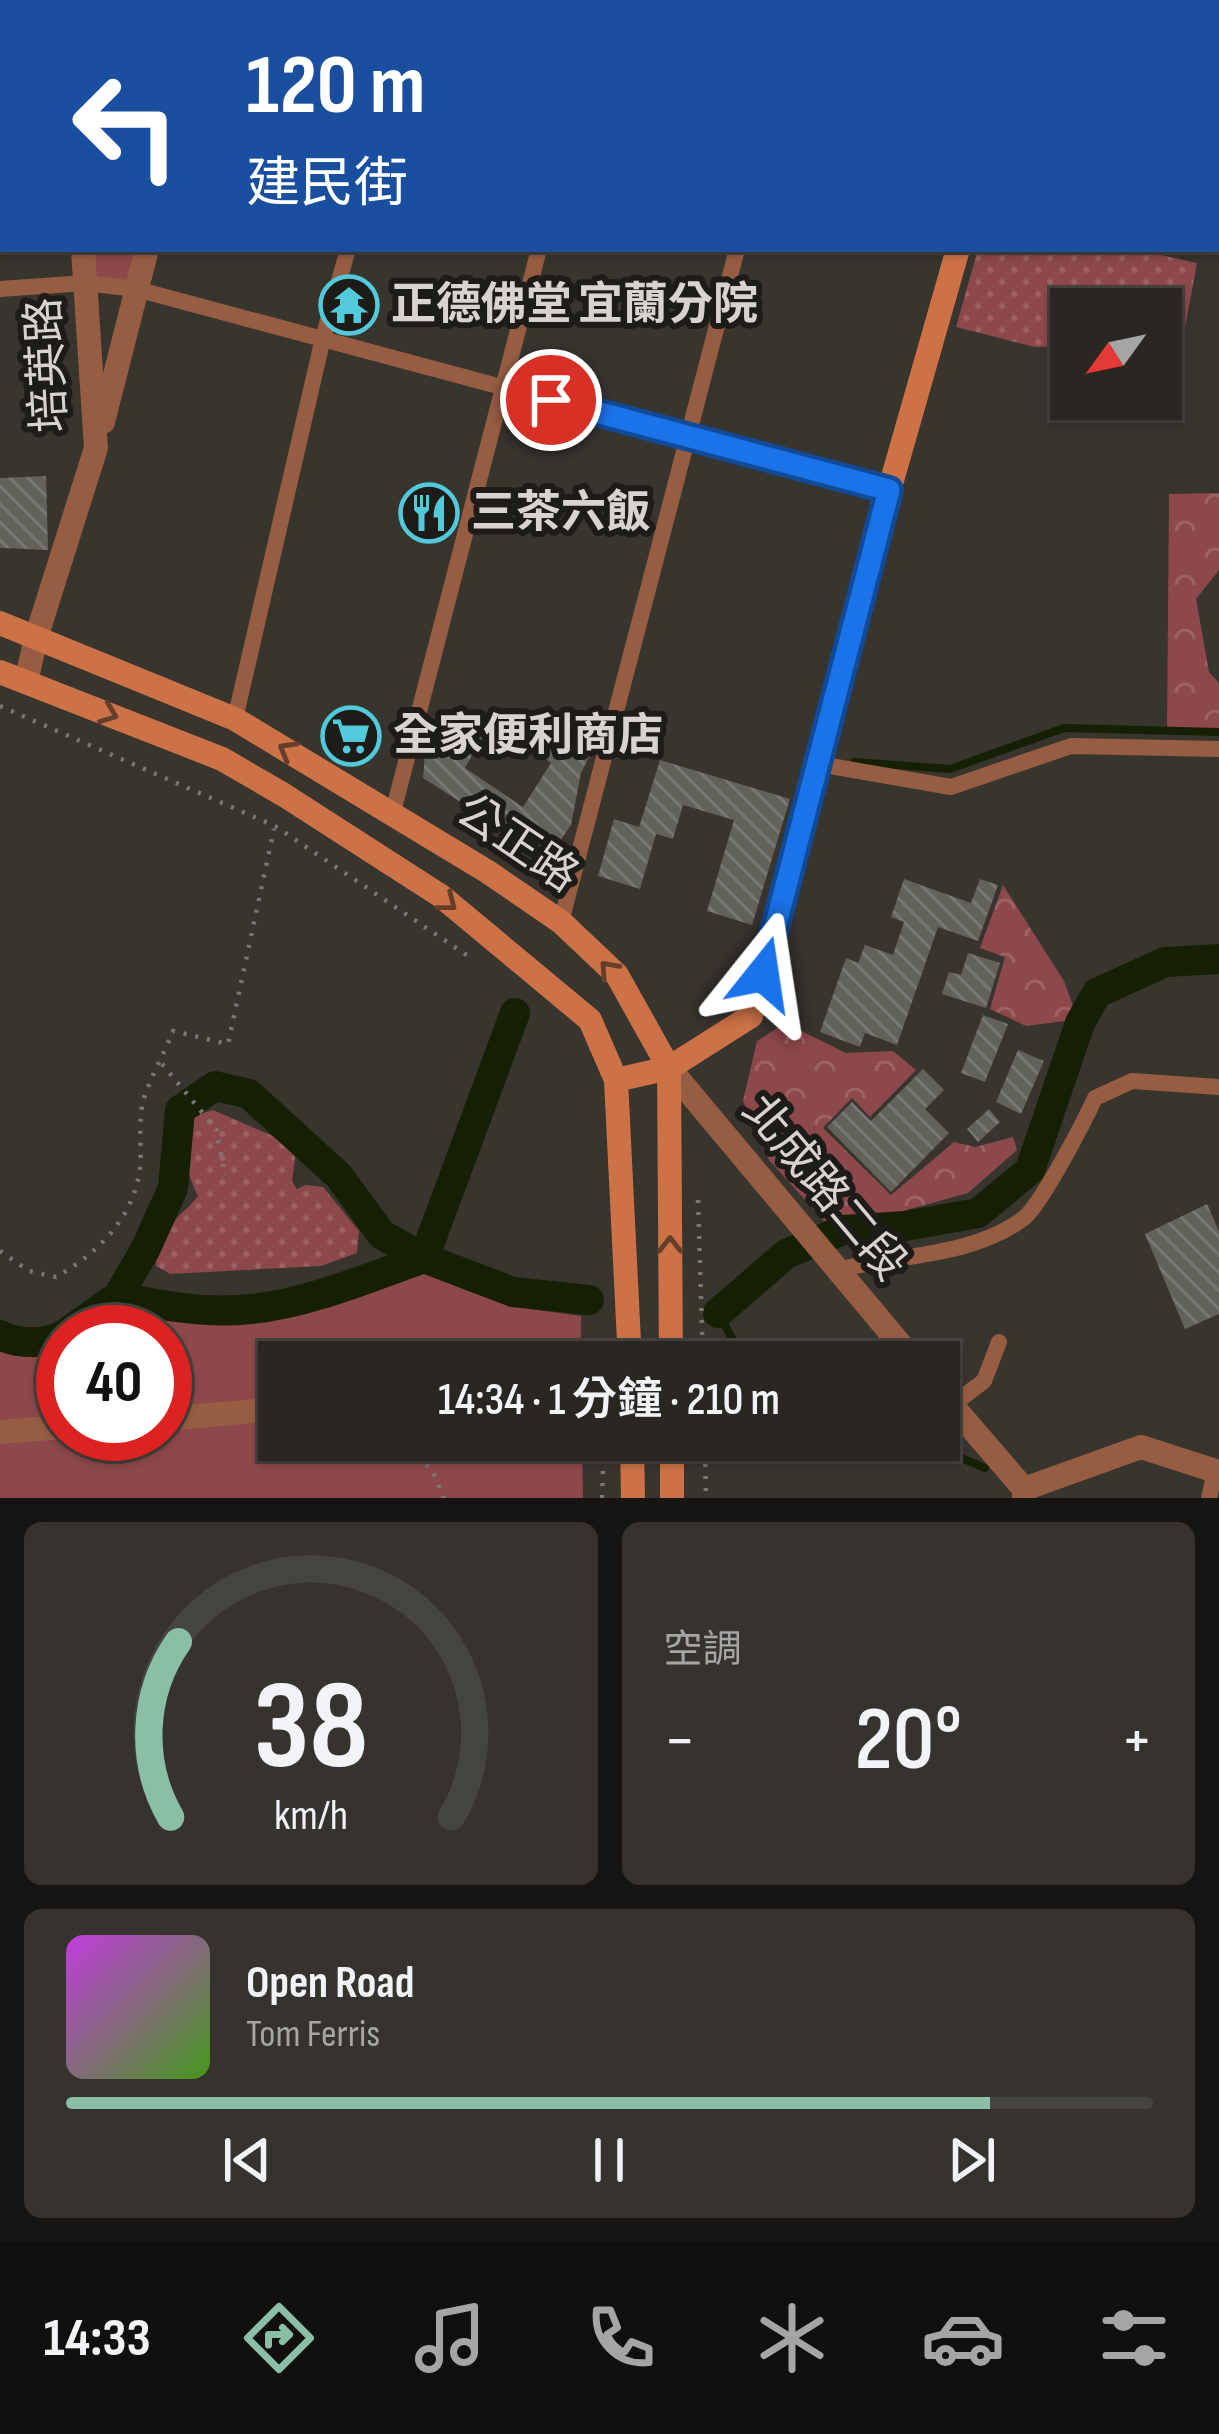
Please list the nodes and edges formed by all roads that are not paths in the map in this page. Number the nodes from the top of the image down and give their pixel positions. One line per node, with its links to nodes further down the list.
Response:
1 (83, 252): 7 (street, 培英路)
2 (146, 252): 9 (street)
3 (347, 252): 10 (lane)
4 (537, 252): 11 (lane)
5 (736, 252): 12 (lane)
6 (957, 252): 14 (street)
7 (85, 283): 8 (lane); 9 (lane); 13 (street, 培英路)
8 (0, 289)
9 (136, 289): 10 (lane); 13 (street)
10 (323, 338): 11 (lane); 19 (lane)
11 (505, 388): 12 (lane); 22 (lane)
12 (690, 435): 14 (lane); 23 (lane)
13 (96, 448): 16 (street, 培英路)
14 (889, 490): 21 (street)
15 (0, 623): 16 (street, 公正路)
16 (36, 638): 18 (street, 培英路); 19 (street, 公正路)
17 (0, 671): 18 (street, 公正路)
18 (26, 682): 25 (street, 公正路, one-way to 25)
19 (235, 719): 22 (street, 公正路, one-way to 19)
20 (1219, 748): 21 (lane)
21 (819, 764): 24 (street)
22 (393, 812): 23 (street, 公正路)
23 (561, 922): 24 (street, 公正路, one-way to 23)
24 (669, 1068): 25 (street); 27 (street, 北成路二段); 29 (street, 公正路, one-way to 24)
25 (616, 1080): 28 (street, 公正路)
26 (1219, 1088): 27 (lane)
27 (832, 1264): 30 (street, 北成路二段)
28 (630, 1341)
29 (671, 1341)
30 (897, 1341)
31 (999, 1342): 32 (lane)
32 (960, 1391)
33 (258, 1411): 35 (street)
34 (960, 1414): 41 (street)
35 (192, 1417)
36 (36, 1429): 37 (street)
37 (0, 1432)
38 (632, 1461): 42 (street)
39 (672, 1461): 43 (street)
40 (1217, 1471): 41 (street); 44 (lane)
41 (1024, 1494)
42 (633, 1498)
43 (672, 1498)
44 (1209, 1498)

